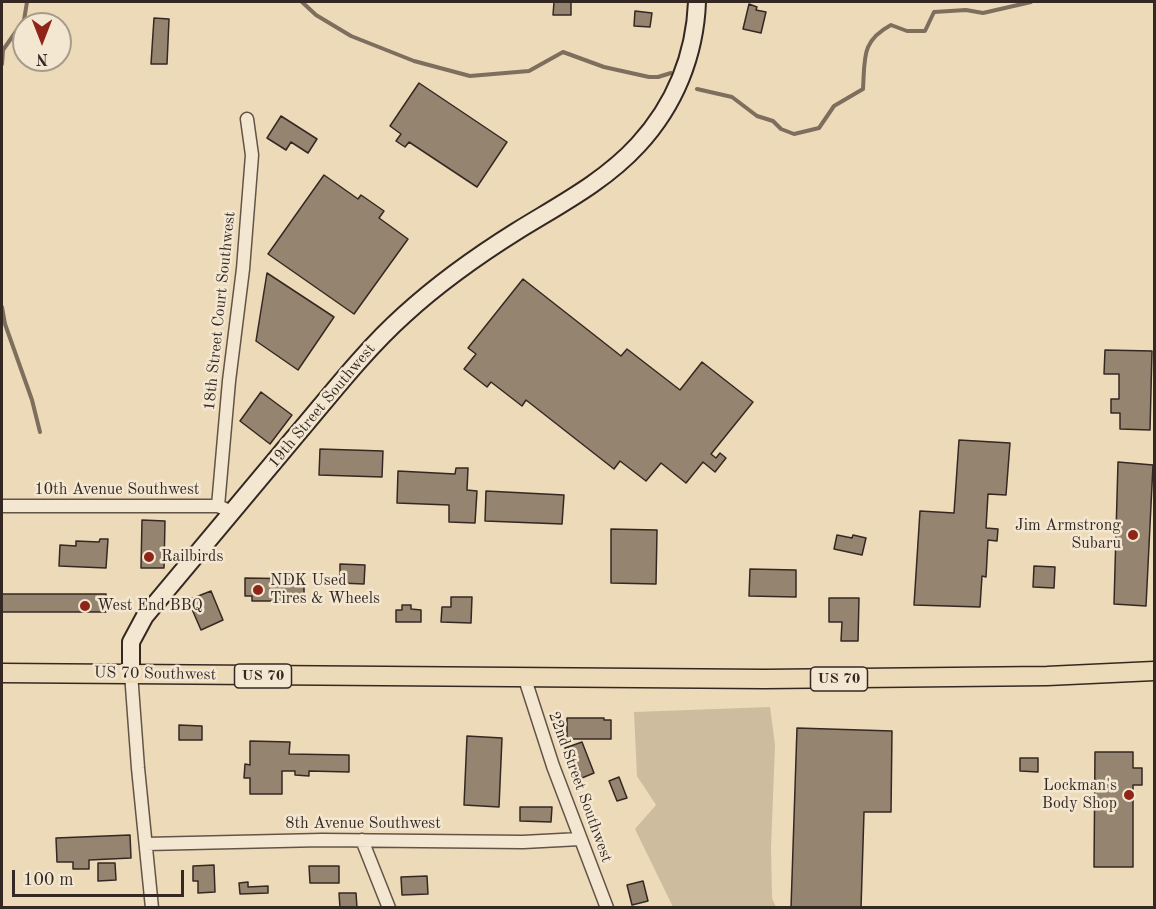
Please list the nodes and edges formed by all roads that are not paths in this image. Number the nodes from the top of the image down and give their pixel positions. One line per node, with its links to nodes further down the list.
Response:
1 (697, 2): 4 (street, 19th Street Southwest)
2 (247, 119): 4 (street, 18th Street Court Southwest)
3 (2, 506): 4 (street, 10th Avenue Southwest)
4 (225, 509): 7 (street, 19th Street Southwest)
5 (1155, 671): 8 (main road, US 70)
6 (2, 673): 7 (main road, US 70 Southwest / US 70)
7 (131, 673): 8 (main road, US 70 Southwest / US 70); 11 (street, 19th Street Southwest)
8 (524, 676): 9 (street, 22nd Street Southwest)
9 (580, 839): 10 (street, 8th Avenue Southwest); 14 (street, 22nd Street Southwest)
10 (362, 840): 11 (street, 8th Avenue Southwest); 13 (street)
11 (146, 844): 12 (street, 19th Street Southwest)
12 (152, 908)
13 (389, 908)
14 (607, 908)

